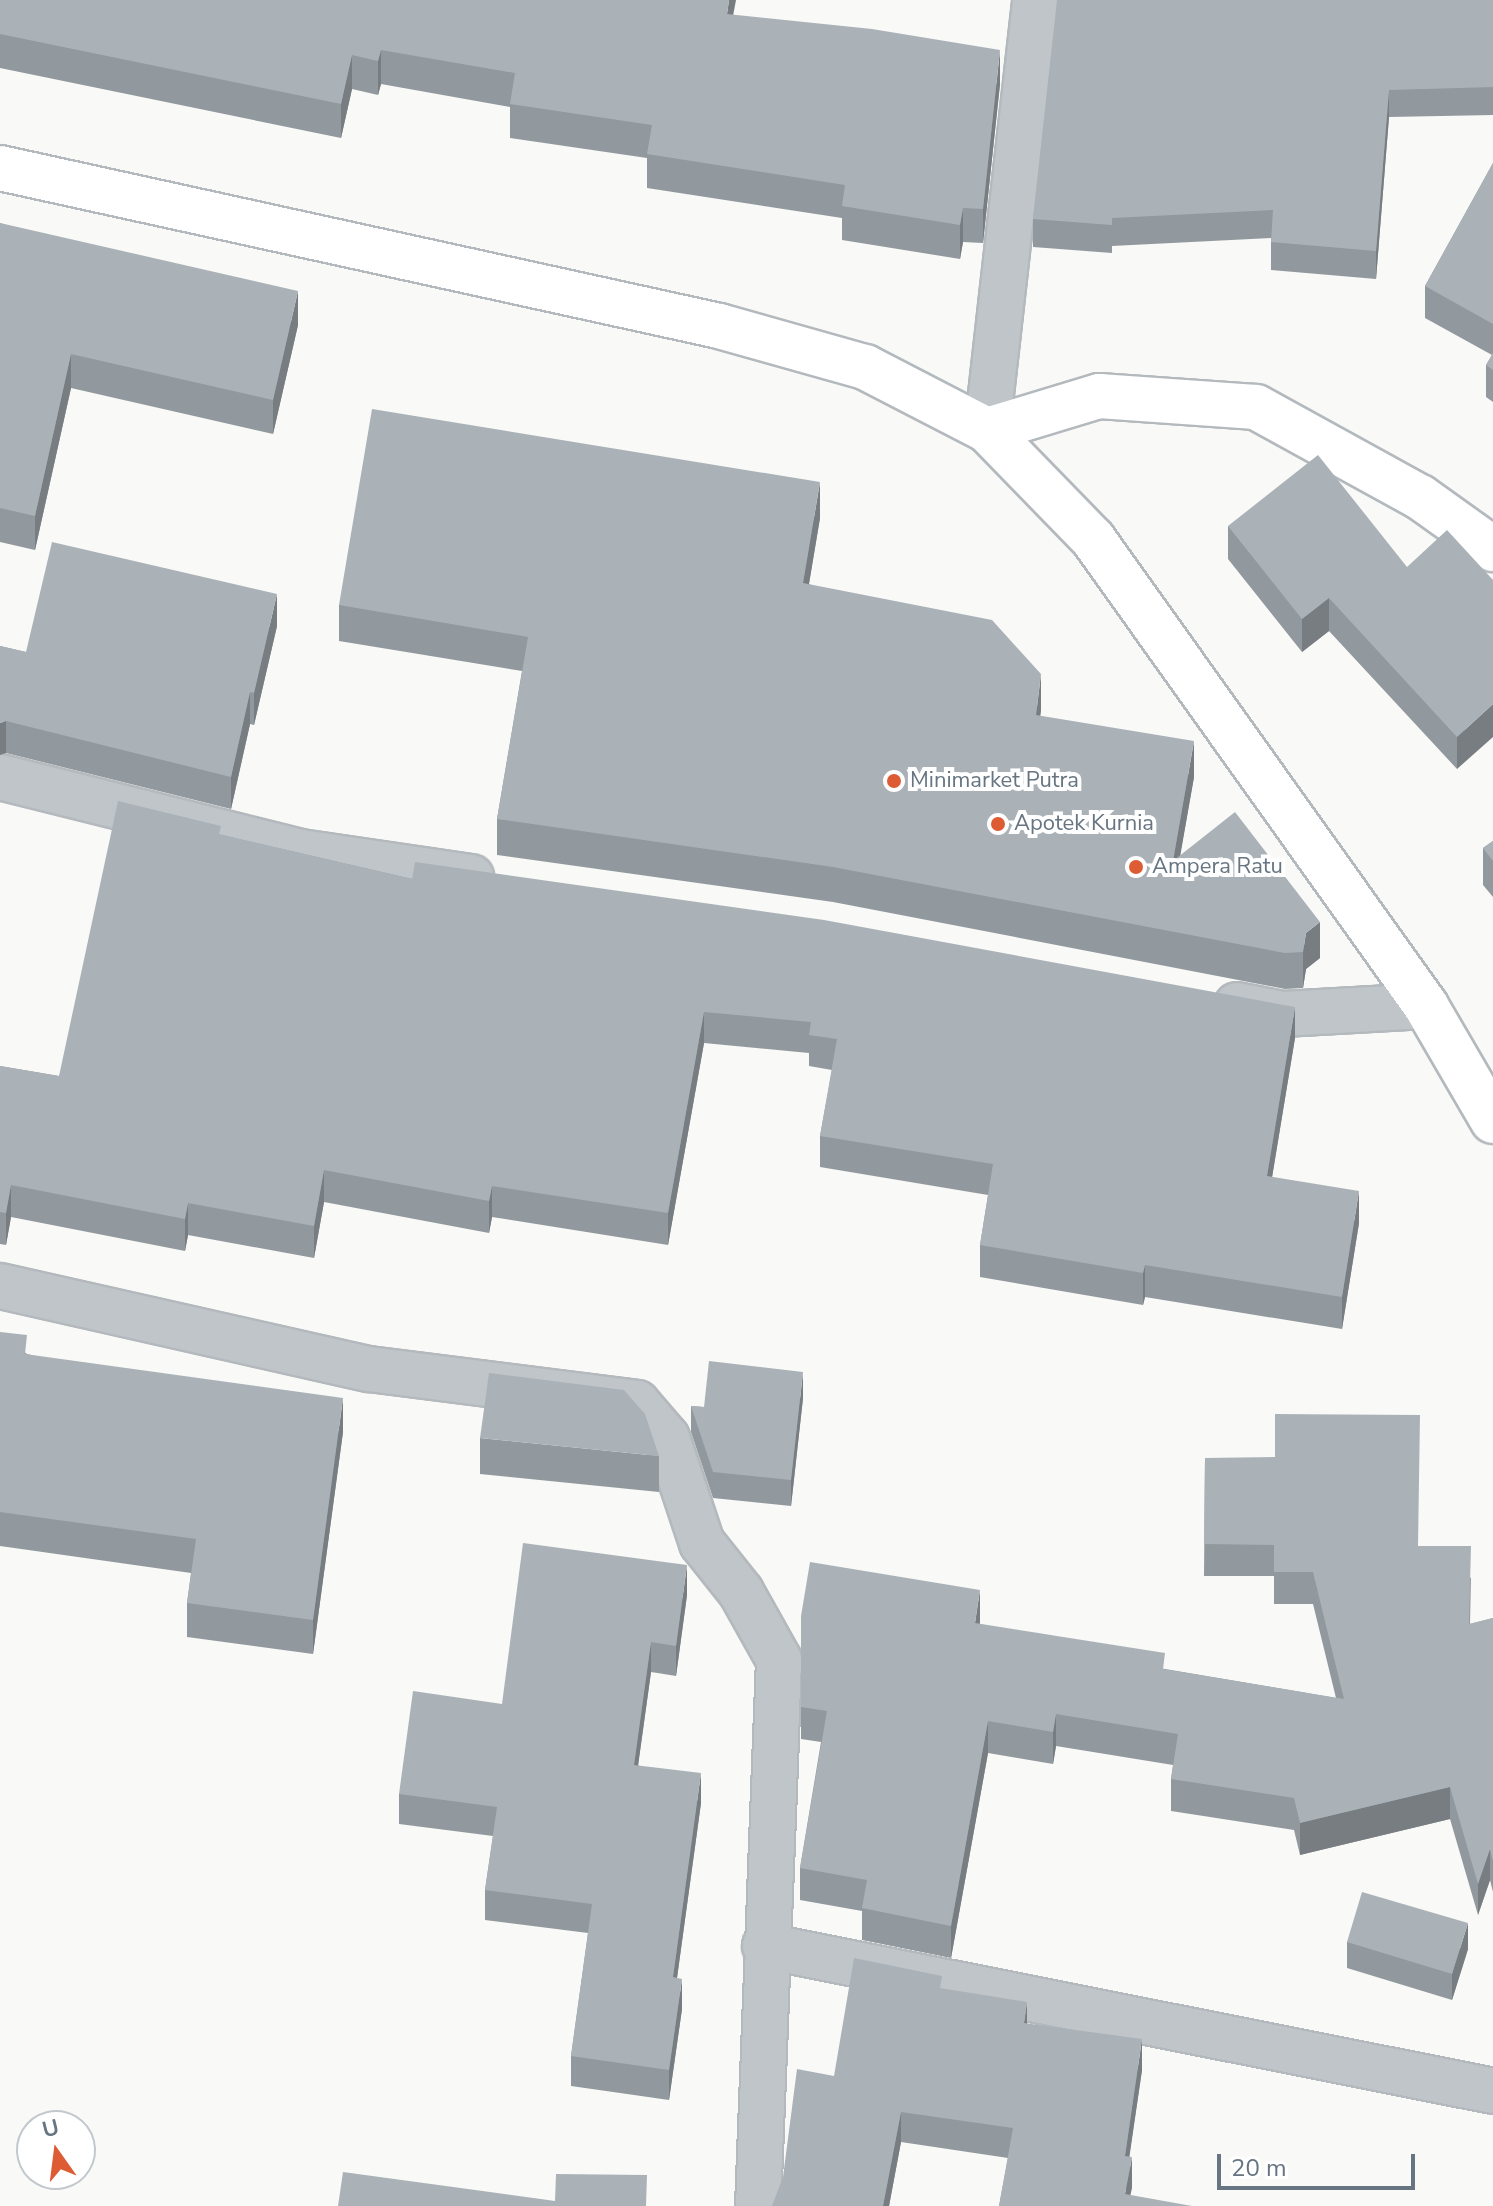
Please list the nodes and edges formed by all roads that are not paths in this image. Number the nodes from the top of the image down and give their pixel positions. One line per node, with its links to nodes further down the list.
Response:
1 (1035, 0): 3 (street)
2 (0, 168): 3 (main road)
3 (987, 430): 4 (main road); 8 (main road)
4 (1493, 549)
5 (0, 777): 6 (street)
6 (517, 883)
7 (1189, 996): 8 (street)
8 (1426, 1006): 9 (main road)
9 (1493, 1121)
10 (0, 1286): 11 (street)
11 (765, 1946): 12 (street); 13 (street)
12 (1493, 2091)
13 (758, 2206)

